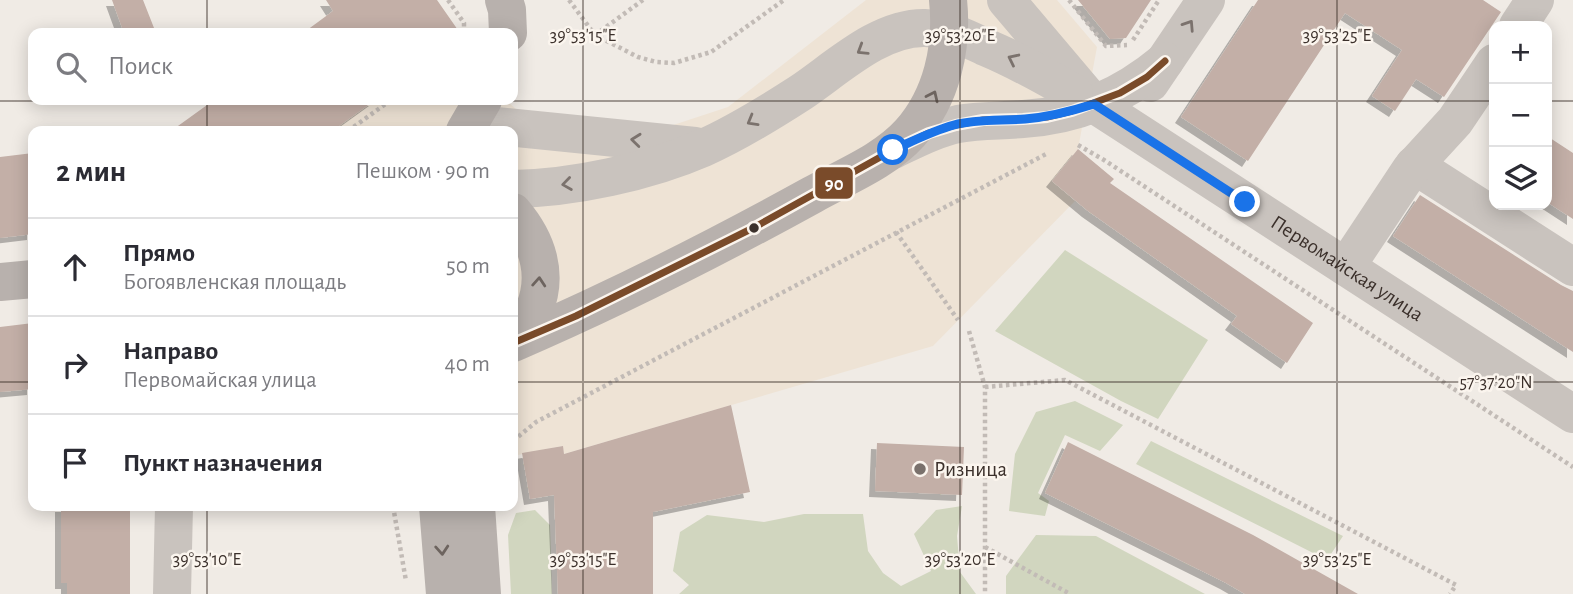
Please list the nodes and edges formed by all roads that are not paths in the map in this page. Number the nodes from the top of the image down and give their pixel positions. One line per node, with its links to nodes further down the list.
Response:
1 (504, 0): 7 (main road)
2 (1006, 0): 9 (street, Первомайская улица)
3 (1206, 0): 9 (street, one-way to 3)
4 (1535, 0): 6 (street)
5 (949, 16): 9 (street, one-way to 5); 13 (street, one-way to 13); 14 (main road, one-way to 5)
6 (1521, 21)
7 (508, 28)
8 (1489, 70): 15 (street)
9 (1109, 114): 14 (street); 18 (street, Первомайская улица)
10 (472, 119): 11 (street, one-way to 10)
11 (496, 126)
12 (518, 128): 13 (street, one-way to 12)
13 (704, 147): 16 (street, one-way to 16)
14 (893, 150): 23 (main road)
15 (1414, 165): 18 (street); 19 (street)
16 (518, 189)
17 (518, 218): 22 (main road, one-way to 17)
18 (1346, 267): 24 (street, Первомайская улица)
19 (1573, 267)
20 (28, 279): 21 (main road)
21 (0, 282)
22 (518, 335)
23 (518, 341)
24 (1573, 414)
25 (174, 511): 28 (street)
26 (438, 511): 29 (main road, one-way to 29)
27 (476, 511): 30 (main road)
28 (172, 594)
29 (445, 594)
30 (482, 594)

